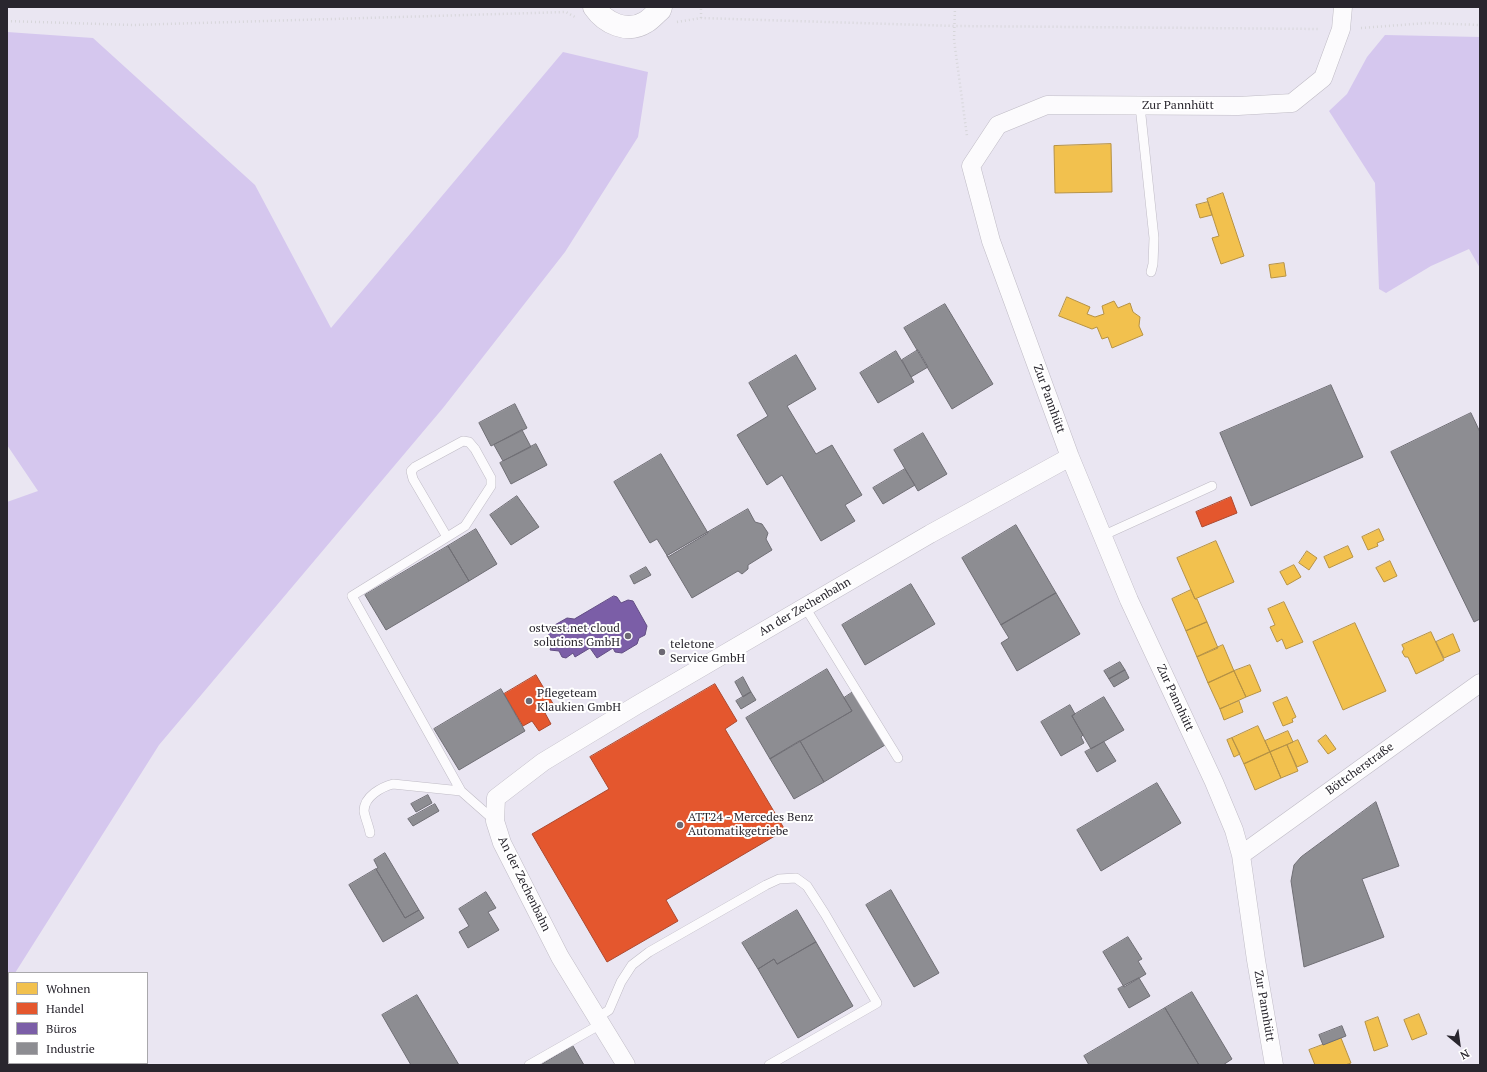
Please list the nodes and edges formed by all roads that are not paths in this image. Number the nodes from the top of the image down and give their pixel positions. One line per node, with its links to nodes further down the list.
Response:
1 (594, 7): 2 (main road)
2 (661, 7)
3 (1343, 7): 4 (street, Zur Pannhütt)
4 (1140, 106): 5 (lane); 6 (street, Zur Pannhütt)
5 (1151, 272)
6 (1070, 458): 8 (street, Zur Pannhütt); 10 (street, An der Zechenbahn)
7 (1212, 486): 8 (lane)
8 (1102, 536): 16 (street, Zur Pannhütt)
9 (448, 537): 9 (lane); 13 (lane)
10 (806, 607): 12 (lane); 14 (street, An der Zechenbahn)
11 (1480, 683): 16 (street, Böttcherstraße)
12 (898, 758)
13 (461, 791): 14 (lane); 15 (lane)
14 (495, 821): 17 (street, An der Zechenbahn)
15 (370, 833)
16 (1241, 855): 21 (street, Zur Pannhütt)
17 (599, 1021): 18 (lane); 19 (street, An der Zechenbahn); 20 (lane)
18 (529, 1065)
19 (626, 1065)
20 (769, 1065)
21 (1274, 1065)

